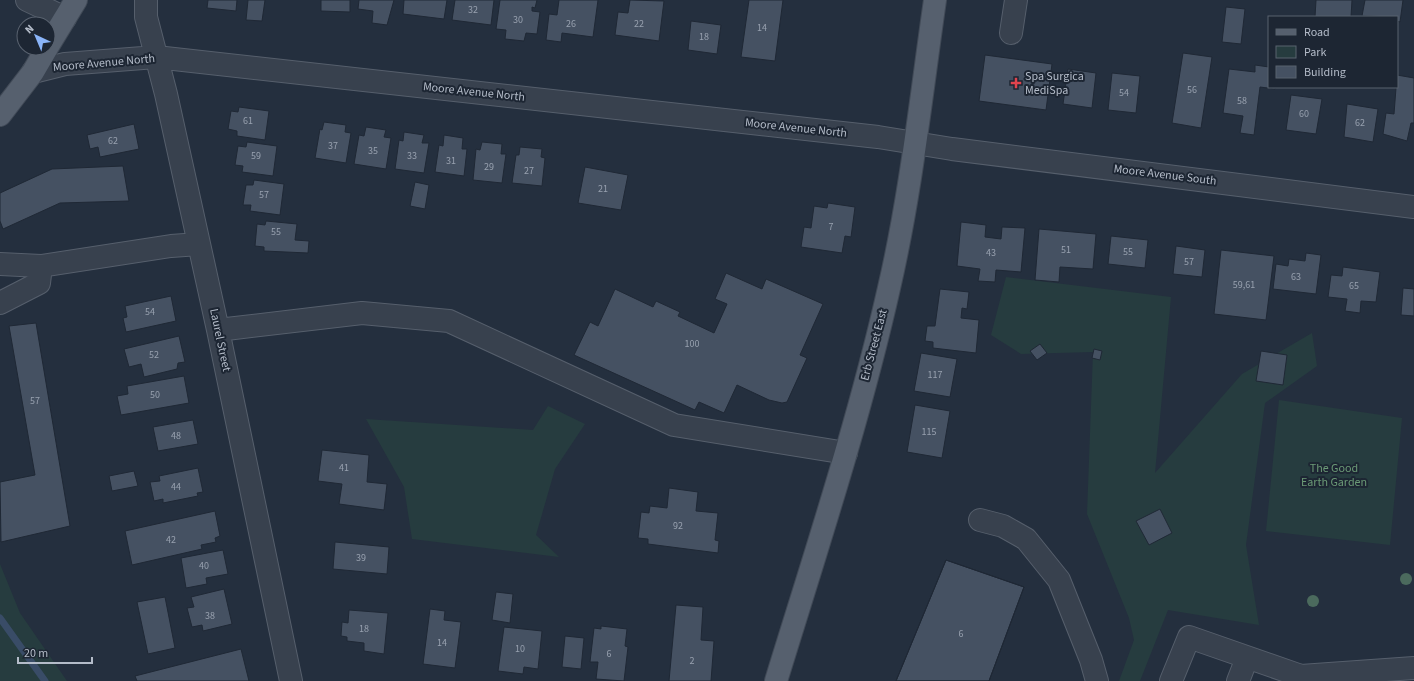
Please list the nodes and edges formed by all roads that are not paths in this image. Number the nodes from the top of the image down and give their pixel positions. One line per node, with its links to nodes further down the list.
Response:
1 (27, 0): 5 (street)
2 (146, 0): 9 (street, Laurel Street)
3 (936, 0): 12 (main road, Erb Street East)
4 (1016, 0): 7 (street)
5 (71, 9): 6 (main road)
6 (56, 33)
7 (1011, 33)
8 (42, 56): 10 (main road)
9 (156, 57): 10 (street, Moore Avenue North); 12 (street, Moore Avenue North); 14 (street, Laurel Street)
10 (32, 72): 11 (main road)
11 (0, 115)
12 (916, 144): 13 (street, Moore Avenue South); 19 (main road, Erb Street East)
13 (1414, 207)
14 (199, 244): 16 (street); 18 (street, Laurel Street)
15 (0, 264): 16 (street)
16 (41, 266): 17 (street)
17 (0, 303)
18 (218, 330): 19 (street); 24 (street, Laurel Street)
19 (846, 453): 25 (main road, Erb Street East)
20 (980, 520): 26 (street)
21 (1247, 658): 23 (street); 27 (street); 28 (street)
22 (1414, 668): 23 (street)
23 (1300, 679)
24 (291, 681)
25 (776, 681)
26 (1097, 681)
27 (1171, 681)
28 (1238, 681)

